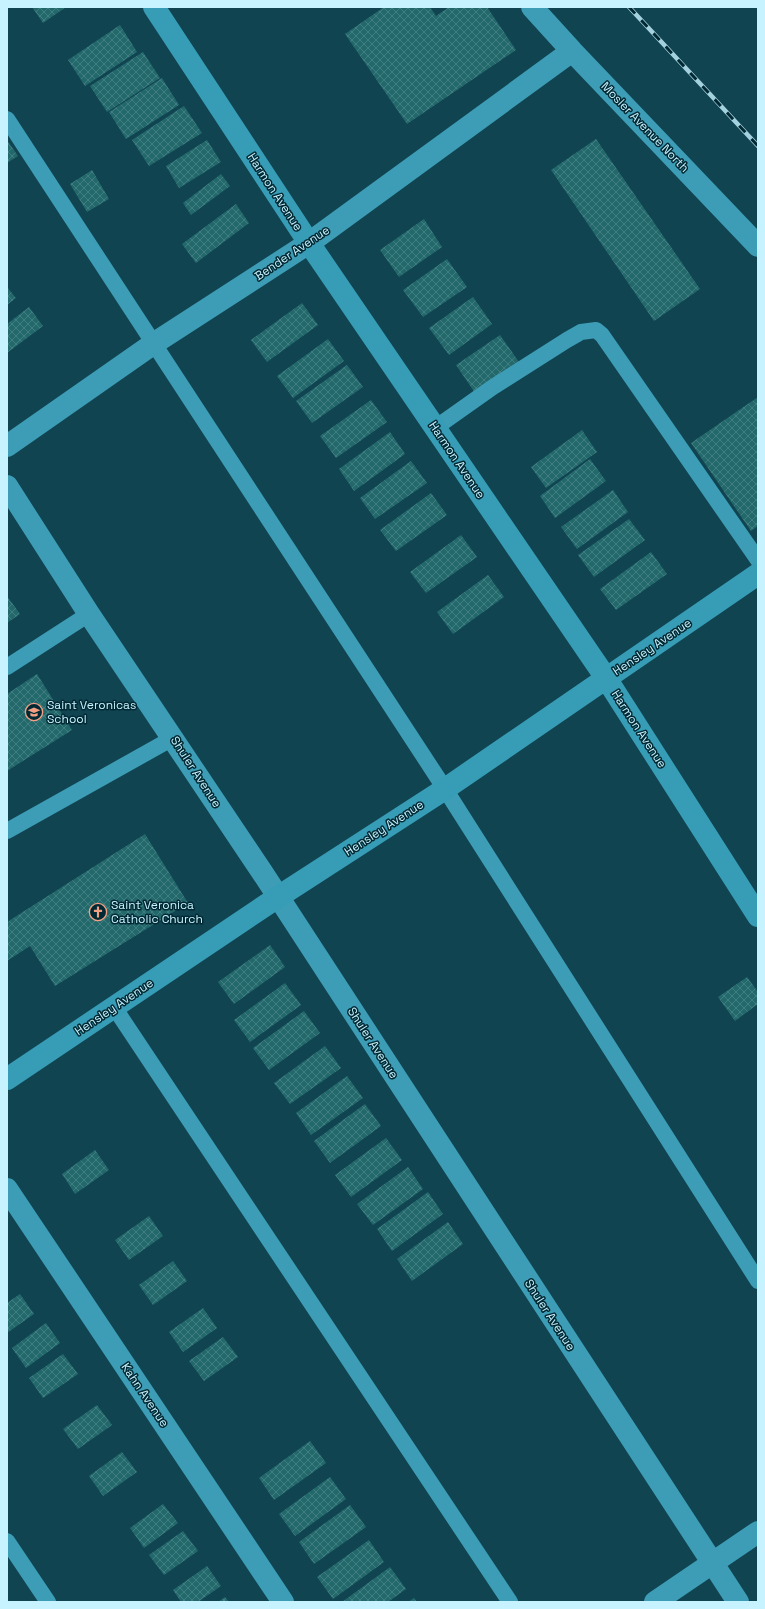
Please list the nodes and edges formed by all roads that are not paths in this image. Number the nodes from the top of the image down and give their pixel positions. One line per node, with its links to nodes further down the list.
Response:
1 (154, 7): 5 (street, Harmon Avenue)
2 (532, 7): 3 (street, Mosler Avenue North)
3 (572, 51): 5 (street, Bender Avenue); 6 (street, Mosler Avenue North)
4 (7, 119): 7 (lane)
5 (309, 243): 7 (street, Bender Avenue); 8 (street, Harmon Avenue)
6 (758, 246)
7 (153, 344): 9 (street, Bender Avenue); 17 (lane)
8 (435, 428): 11 (lane); 15 (street, Harmon Avenue)
9 (7, 446)
10 (7, 486): 13 (street, Shuler Avenue)
11 (758, 560)
12 (758, 574): 15 (street, Hensley Avenue)
13 (89, 614): 14 (lane); 16 (street, Shuler Avenue)
14 (7, 667)
15 (606, 678): 17 (street, Hensley Avenue); 20 (street, Harmon Avenue)
16 (173, 738): 18 (lane); 19 (street, Shuler Avenue)
17 (445, 789): 19 (street, Hensley Avenue); 24 (lane)
18 (7, 831)
19 (278, 897): 21 (street, Hensley Avenue); 27 (street, Shuler Avenue)
20 (758, 916)
21 (114, 1007): 22 (street, Hensley Avenue); 30 (lane)
22 (7, 1079)
23 (7, 1189): 29 (street, Kahn Avenue)
24 (758, 1281)
25 (758, 1532): 27 (street)
26 (7, 1541): 28 (lane)
27 (712, 1564): 31 (street); 32 (street, Shuler Avenue)
28 (48, 1602)
29 (283, 1602)
30 (510, 1602)
31 (655, 1602)
32 (738, 1602)

